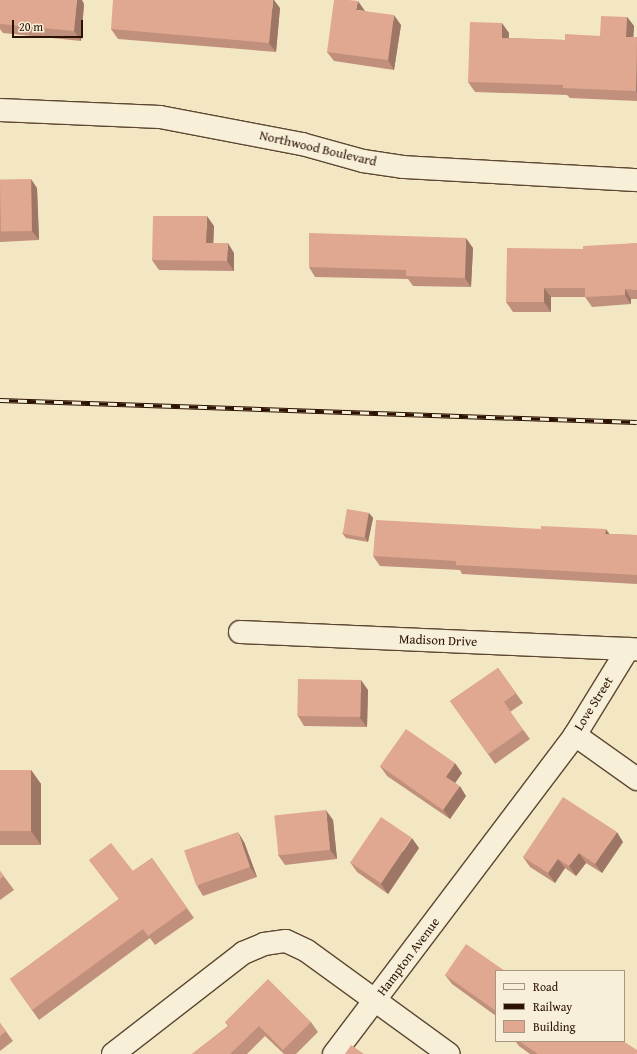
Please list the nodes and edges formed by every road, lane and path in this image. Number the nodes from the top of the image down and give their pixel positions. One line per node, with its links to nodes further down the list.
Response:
1 (0, 110): 2 (street, Northwood Boulevard)
2 (637, 180)
3 (240, 632): 4 (street, Madison Drive)
4 (633, 649): 5 (street, Love Street)
5 (575, 736): 6 (street, Love Street); 7 (street, Hampton Avenue)
6 (637, 779)
7 (376, 1001): 8 (street, Hampton Avenue); 9 (street); 10 (street)
8 (113, 1054)
9 (334, 1054)
10 (449, 1054)

